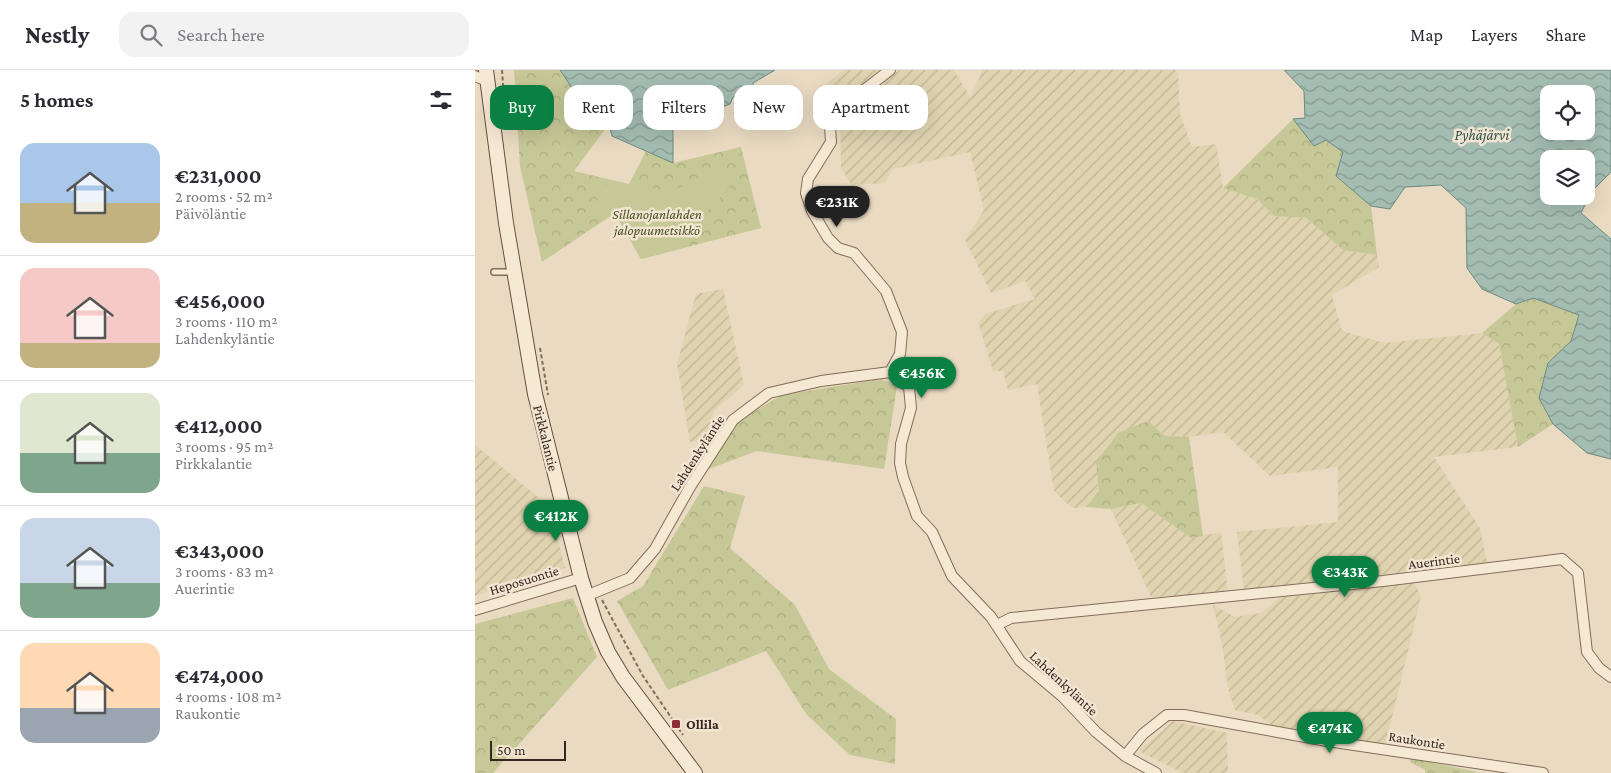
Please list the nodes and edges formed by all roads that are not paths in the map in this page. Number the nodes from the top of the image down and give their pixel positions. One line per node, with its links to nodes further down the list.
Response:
1 (890, 70): 5 (street)
2 (483, 76): 4 (street, Pirkkalantie)
3 (494, 272): 4 (lane)
4 (515, 272): 6 (street, Pirkkalantie)
5 (890, 372): 7 (street, Lahdenkyläntie); 9 (street, Lahdenkyläntie)
6 (581, 578): 7 (street, Pirkkalantie); 8 (street, Heposuontie)
7 (592, 594): 12 (street, Pirkkalantie)
8 (475, 610)
9 (997, 625): 10 (street, Auerintie); 11 (street, Lahdenkyläntie)
10 (1611, 677)
11 (1125, 756): 13 (street, Lahdenkyläntie); 14 (street, Raukontie)
12 (695, 773)
13 (1156, 773)
14 (1543, 773)

